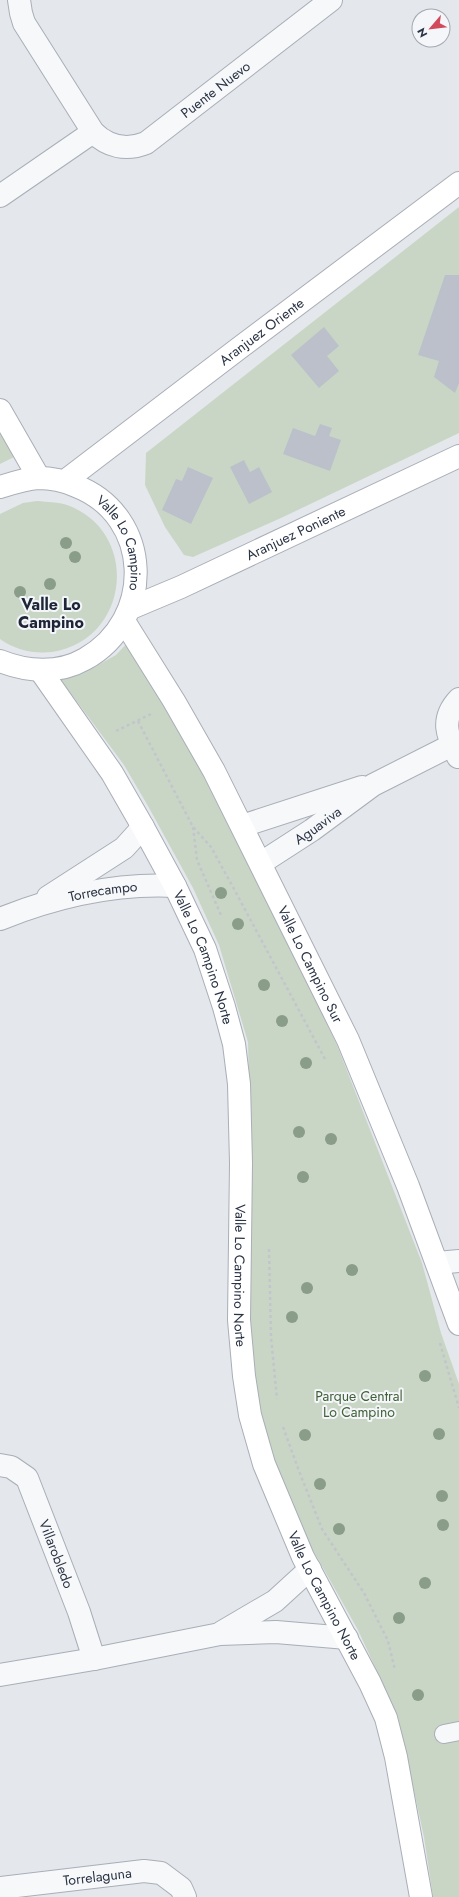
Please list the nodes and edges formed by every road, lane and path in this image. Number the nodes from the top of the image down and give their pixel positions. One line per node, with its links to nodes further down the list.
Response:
1 (19, 0): 3 (street, Puente Nuevo)
2 (331, 0): 3 (street, Puente Nuevo)
3 (93, 132): 5 (street)
4 (459, 183): 9 (street, Aranjuez Oriente)
5 (3, 197)
6 (0, 410): 8 (street)
7 (459, 456): 11 (street, Aranjuez Poniente)
8 (39, 478): 9 (street, Valle Lo Campino); 10 (street, Valle Lo Campino)
9 (65, 481): 11 (street, Valle Lo Campino)
10 (0, 487)
11 (127, 615): 13 (street, Valle Lo Campino); 15 (street, Valle Lo Campino Sur)
12 (4, 666): 13 (street, Valle Lo Campino)
13 (40, 670): 17 (street, Valle Lo Campino Norte)
14 (459, 699): 18 (street, Aguaviva)
15 (174, 701): 16 (path); 20 (street, Valle Lo Campino Sur)
16 (138, 721): 17 (path); 22 (path)
17 (90, 741): 21 (street, Valle Lo Campino Norte)
18 (456, 752): 19 (street, Aguaviva)
19 (373, 784): 20 (street, Aguaviva); 23 (street, Aguaviva)
20 (242, 826): 23 (street, Valle Lo Campino Sur)
21 (143, 827): 24 (street, Valle Lo Campino Norte); 25 (street, Torrecampo)
22 (193, 827): 26 (path); 28 (path)
23 (260, 863): 31 (street, Valle Lo Campino Sur)
24 (175, 886): 25 (street, Torrecampo); 38 (street, Valle Lo Campino Norte)
25 (33, 906): 27 (street, Torrecampo)
26 (222, 918)
27 (0, 919)
28 (326, 1061)
29 (268, 1246): 34 (path)
30 (459, 1261): 31 (street)
31 (437, 1264): 32 (street, Valle Lo Campino Sur)
32 (457, 1310)
33 (439, 1341): 35 (path)
34 (277, 1404)
35 (459, 1408)
36 (283, 1426): 43 (path)
37 (0, 1465): 41 (street, Villarobledo)
38 (310, 1569): 39 (street); 40 (street, Valle Lo Campino Norte)
39 (220, 1634): 40 (street); 41 (street)
40 (347, 1638): 46 (street, Valle Lo Campino Norte)
41 (94, 1659): 42 (street)
42 (0, 1675)
43 (396, 1675)
44 (0, 1888): 45 (street, Torrelaguna)
45 (185, 1897)
46 (421, 1897)

